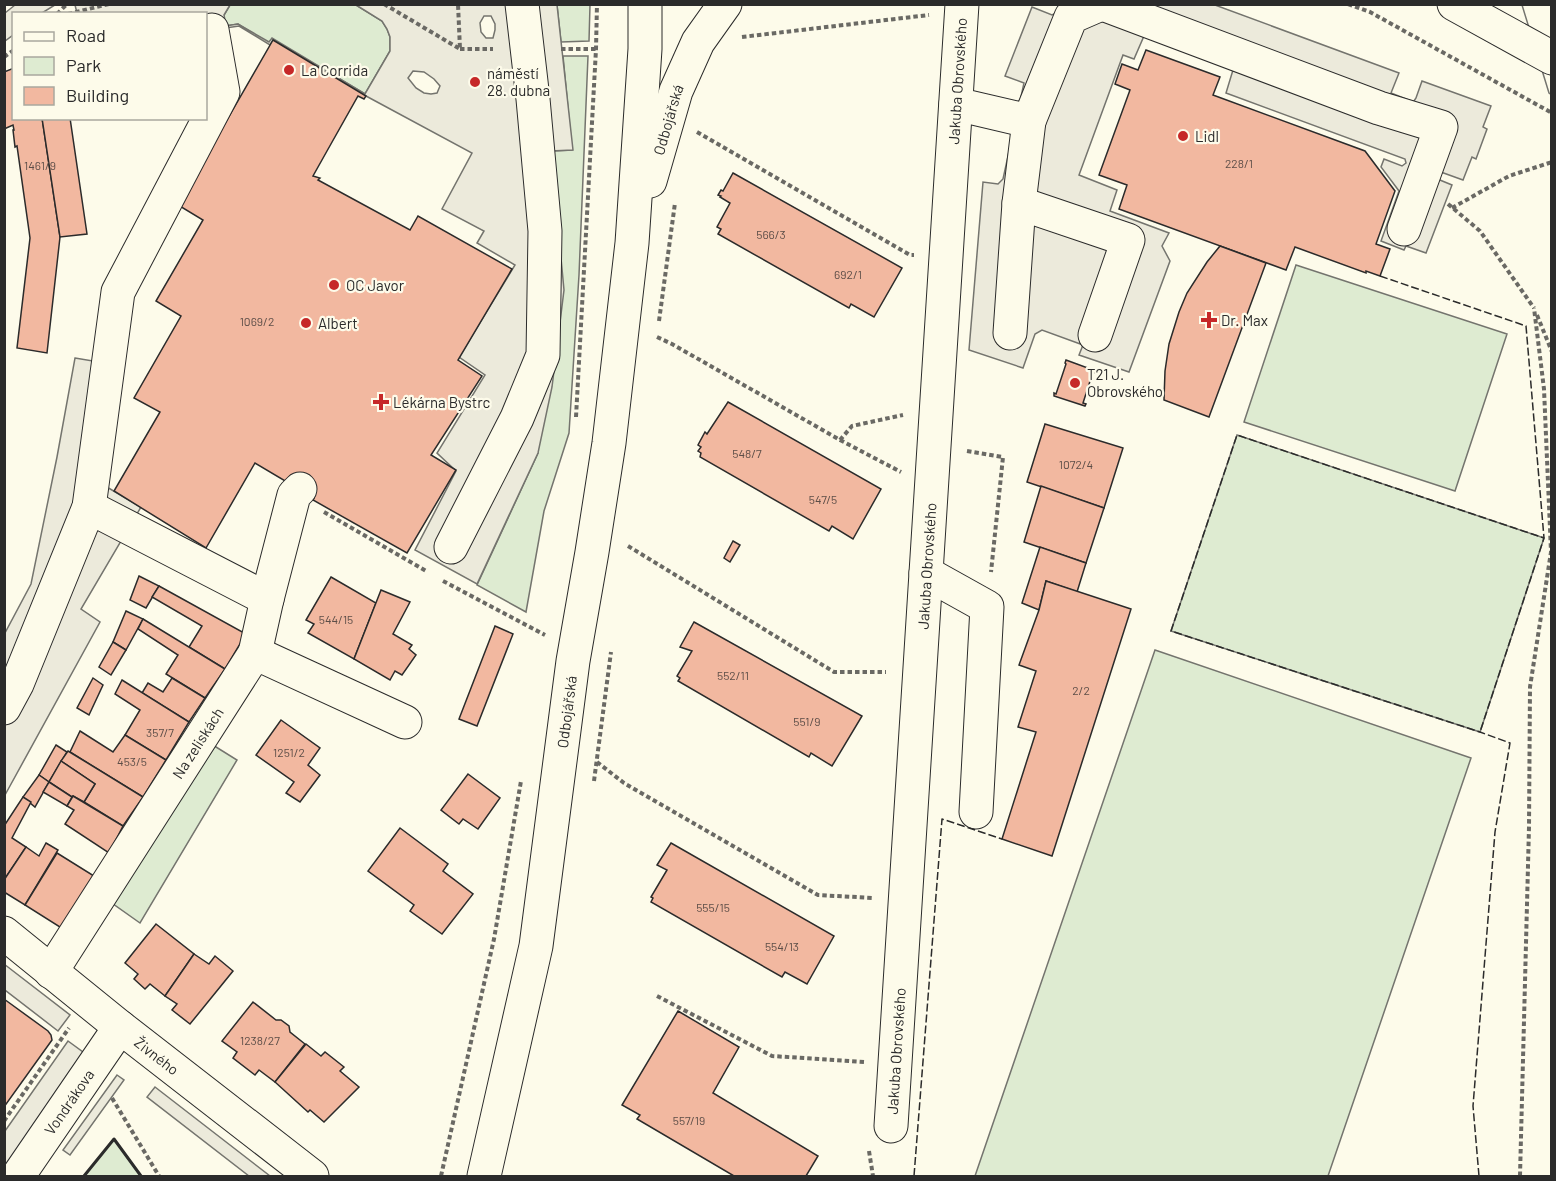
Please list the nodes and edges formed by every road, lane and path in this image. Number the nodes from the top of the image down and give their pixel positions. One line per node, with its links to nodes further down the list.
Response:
1 (109, 4): 12 (path)
2 (384, 4): 3 (path)
3 (458, 4)
4 (522, 4): 40 (street)
5 (597, 4): 33 (path)
6 (645, 4): 25 (street, Odbojářská)
7 (725, 4): 25 (street, Odbojářská)
8 (1102, 4): 18 (street); 21 (street)
9 (1348, 4): 17 (path)
10 (1454, 4): 15 (street)
11 (962, 6): 14 (path); 16 (street, Jakuba Obrovského)
12 (77, 12)
13 (212, 30): 38 (street)
14 (732, 38)
15 (1551, 58)
16 (956, 104): 18 (street); 35 (street, Jakuba Obrovského)
17 (1551, 113)
18 (1029, 121): 22 (street)
19 (688, 127): 26 (path)
20 (1551, 162): 23 (path)
21 (1420, 185): 23 (path); 24 (street)
22 (1019, 203): 28 (street); 29 (street)
23 (1452, 208): 27 (path)
24 (1404, 229)
25 (632, 243): 68 (street, Odbojářská)
26 (921, 256)
27 (1534, 308): 31 (path); 69 (path)
28 (1010, 333)
29 (1095, 334)
30 (657, 337): 34 (path)
31 (1551, 352)
32 (909, 413): 34 (path)
33 (575, 428)
34 (840, 440): 36 (path)
35 (934, 446): 41 (street, Jakuba Obrovského); 45 (path)
36 (902, 472)
37 (297, 492): 42 (path); 44 (street)
38 (88, 507): 44 (street); 49 (street)
39 (628, 546): 48 (path)
40 (451, 548)
41 (926, 573): 45 (street); 63 (street, Jakuba Obrovského)
42 (431, 574)
43 (441, 579): 46 (path)
44 (267, 599): 47 (street, Na zeliskách)
45 (987, 607): 53 (street)
46 (548, 624)
47 (255, 652): 50 (street); 56 (street, Na zeliskách)
48 (890, 673)
49 (4, 708)
50 (405, 722)
51 (597, 761): 54 (path)
52 (522, 774): 67 (path)
53 (975, 812)
54 (875, 898)
55 (4, 933): 56 (street, Živného)
56 (51, 972): 59 (street, Živného)
57 (657, 996): 60 (path)
58 (70, 1027): 62 (path)
59 (120, 1027): 61 (street, Vondrákova); 66 (street, Živného)
60 (874, 1063)
61 (93, 1066): 64 (street, Vondrákova); 65 (path)
62 (4, 1121)
63 (891, 1126)
64 (18, 1176)
65 (159, 1176)
66 (312, 1176)
67 (441, 1176)
68 (484, 1176)
69 (1520, 1176)

